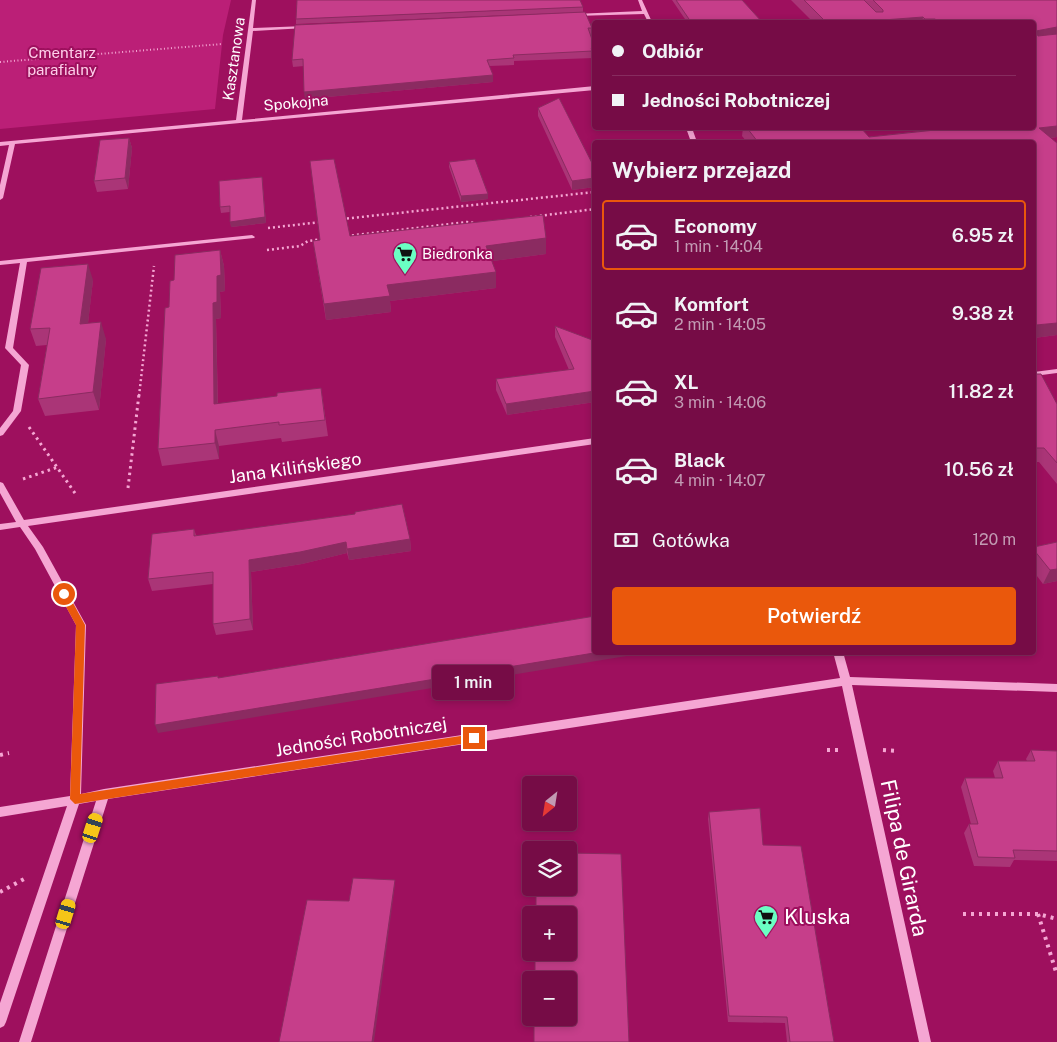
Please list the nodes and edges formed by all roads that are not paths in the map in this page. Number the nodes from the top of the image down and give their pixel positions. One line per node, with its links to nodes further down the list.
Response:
1 (254, 0): 7 (street, Kasztanowa)
2 (640, 0): 3 (street)
3 (645, 12): 4 (street); 5 (street)
4 (564, 15)
5 (649, 20)
6 (315, 27): 7 (street)
7 (251, 30): 9 (street, Kasztanowa)
8 (592, 88): 9 (street, Spokojna)
9 (239, 121): 10 (street, Spokojna)
10 (13, 142): 11 (street, Spokojna); 12 (street)
11 (0, 144)
12 (0, 198)
13 (252, 238): 14 (street)
14 (24, 260): 15 (street); 18 (street)
15 (0, 263)
16 (1057, 371): 17 (street)
17 (1036, 374)
18 (0, 433)
19 (592, 441): 21 (street, Jana Kilińskiego)
20 (0, 485): 21 (street)
21 (22, 524): 22 (street, Jana Kilińskiego); 27 (street)
22 (0, 527)
23 (839, 655): 24 (street, Filipa de Girarda)
24 (846, 681): 25 (street, Jedności Robotniczej); 26 (street, Jedności Robotniczej); 31 (street, Filipa de Girarda)
25 (1057, 688)
26 (104, 794): 27 (street, Jedności Robotniczej); 30 (street)
27 (75, 799): 28 (street, Jedności Robotniczej); 29 (street)
28 (0, 812)
29 (0, 1022)
30 (25, 1042)
31 (925, 1042)

